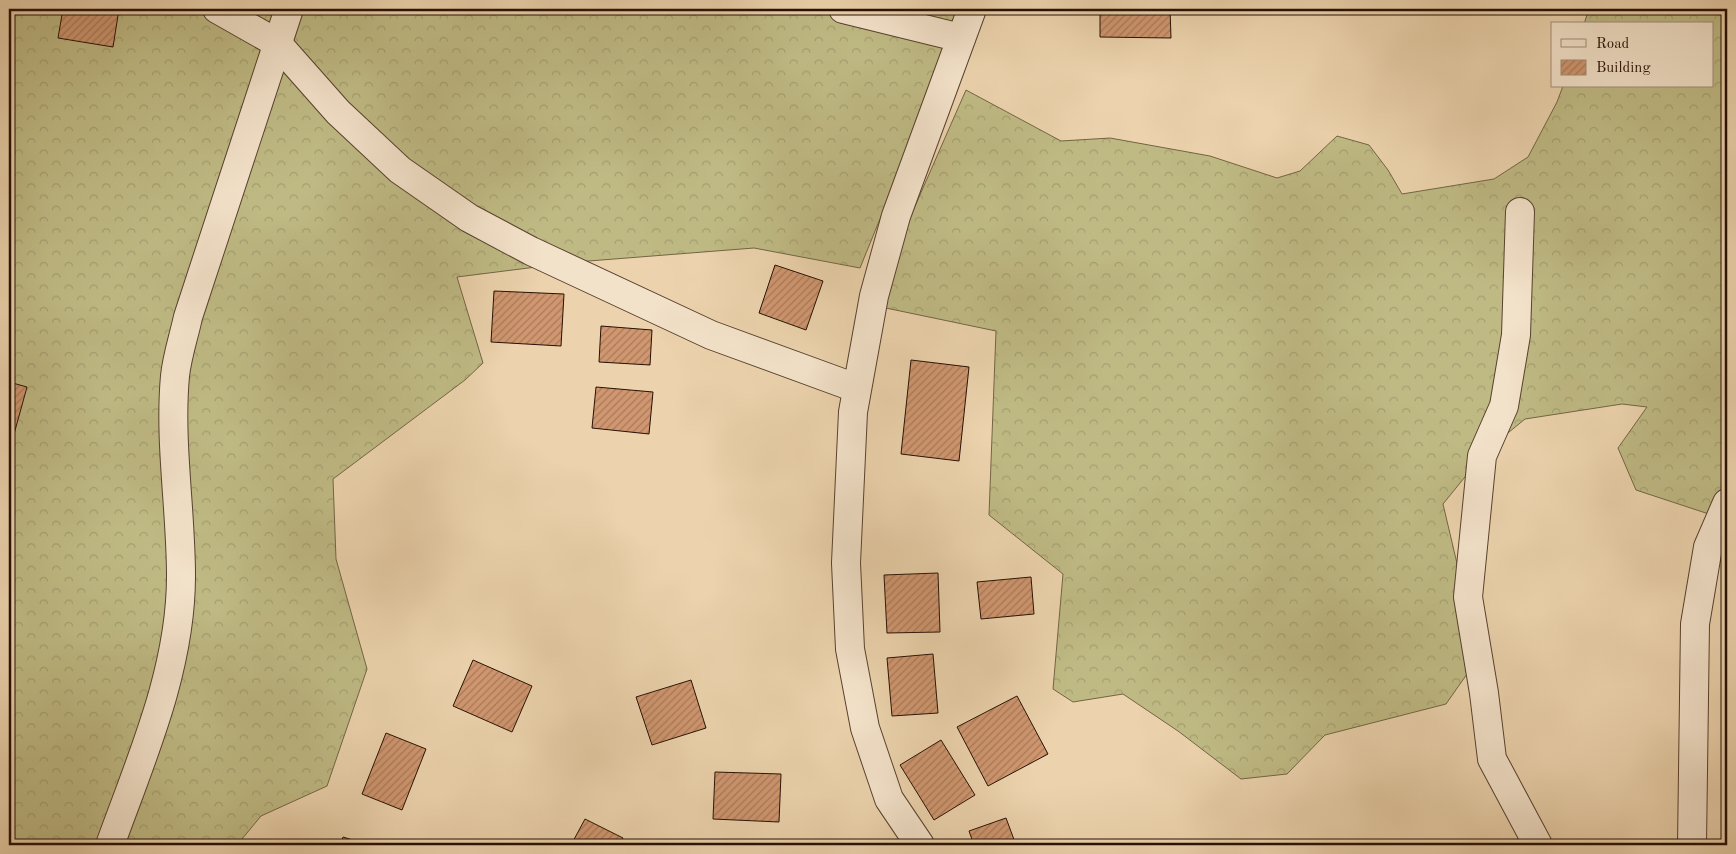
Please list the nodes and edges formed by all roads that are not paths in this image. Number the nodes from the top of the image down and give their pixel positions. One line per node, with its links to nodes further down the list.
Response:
1 (217, 9): 6 (street)
2 (288, 9): 6 (street)
3 (843, 9): 5 (street)
4 (972, 9): 5 (street)
5 (961, 38): 8 (street)
6 (277, 43): 8 (street); 10 (street)
7 (1520, 212): 12 (street)
8 (856, 388): 11 (street)
9 (1727, 503): 13 (street)
10 (110, 845)
11 (920, 845)
12 (1538, 845)
13 (1692, 845)

